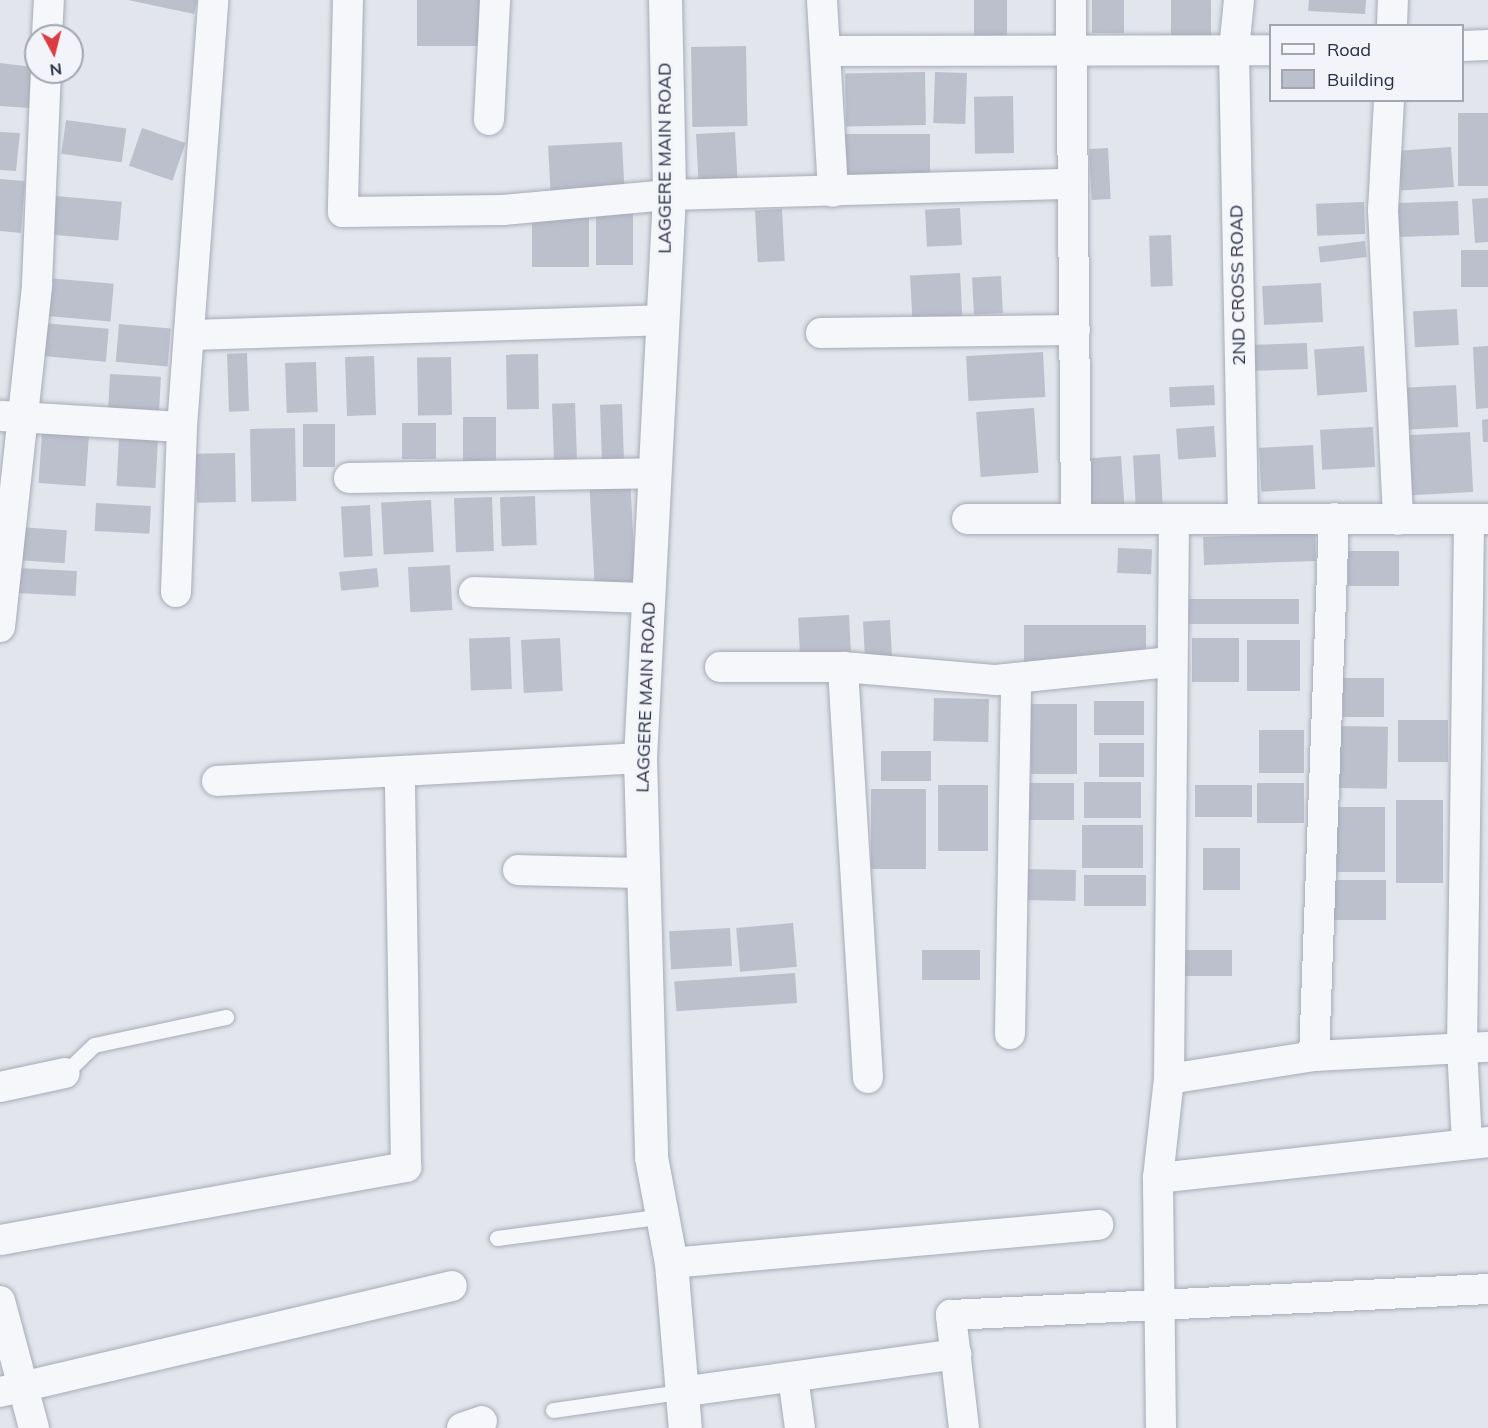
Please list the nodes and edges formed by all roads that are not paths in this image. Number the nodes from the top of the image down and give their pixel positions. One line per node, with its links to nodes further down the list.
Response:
1 (49, 0): 10 (street)
2 (213, 0): 27 (street)
3 (348, 0): 23 (street)
4 (495, 0): 20 (street)
5 (664, 0): 23 (street, LAGGERE MAIN ROAD)
6 (822, 0): 16 (street)
7 (1071, 0): 14 (street)
8 (1239, 0): 15 (street, 2ND CROSS ROAD)
9 (1393, 0): 11 (street)
10 (48, 24)
11 (1392, 24)
12 (1488, 45): 13 (street)
13 (1464, 46)
14 (1072, 50): 15 (street); 16 (street); 21 (street)
15 (1234, 50): 17 (street); 35 (street, 2ND CROSS ROAD)
16 (828, 51): 22 (street)
17 (1269, 51)
18 (45, 84): 28 (street)
19 (1389, 102): 37 (street)
20 (489, 120)
21 (1073, 184): 22 (street); 25 (street)
22 (833, 192): 23 (street)
23 (669, 195): 24 (street, LAGGERE MAIN ROAD)
24 (661, 320): 27 (street); 30 (street, LAGGERE MAIN ROAD)
25 (1075, 330): 26 (street); 32 (street)
26 (821, 333)
27 (192, 335): 29 (street)
28 (10, 415): 29 (street); 39 (street)
29 (182, 427): 40 (street)
30 (656, 472): 31 (street); 42 (street, LAGGERE MAIN ROAD)
31 (349, 477)
32 (1076, 515): 34 (street); 38 (street)
33 (1334, 518): 35 (street); 37 (street); 56 (street)
34 (967, 519)
35 (1243, 519): 38 (street)
36 (1478, 519): 37 (street); 55 (street)
37 (1398, 520)
38 (1174, 521): 44 (street)
39 (4, 551): 43 (street)
40 (176, 592)
41 (474, 592): 42 (street)
42 (649, 598): 48 (street, LAGGERE MAIN ROAD)
43 (0, 627)
44 (1171, 662): 47 (street); 59 (street)
45 (843, 667): 46 (street); 47 (street); 58 (street)
46 (720, 668)
47 (1016, 678): 54 (street)
48 (640, 758): 49 (street); 52 (street, LAGGERE MAIN ROAD)
49 (400, 773): 50 (street); 66 (street)
50 (217, 781)
51 (518, 870): 52 (street)
52 (645, 873): 63 (street, LAGGERE MAIN ROAD)
53 (226, 1017): 57 (lane)
54 (1010, 1034)
55 (1475, 1048): 56 (street); 61 (street)
56 (1314, 1056): 59 (street)
57 (64, 1073): 60 (street)
58 (868, 1078)
59 (1169, 1079): 62 (street)
60 (0, 1088)
61 (1477, 1142): 62 (street)
62 (1158, 1179): 71 (street)
63 (663, 1216): 65 (lane); 67 (street, LAGGERE MAIN ROAD)
64 (1098, 1225): 67 (street)
65 (497, 1238)
66 (0, 1240)
67 (671, 1263): 75 (street, LAGGERE MAIN ROAD)
68 (452, 1286): 74 (street)
69 (1488, 1289): 71 (street)
70 (0, 1301): 74 (street)
71 (1159, 1305): 72 (street); 81 (street)
72 (956, 1354): 73 (street); 80 (street)
73 (793, 1377): 75 (street); 79 (street)
74 (13, 1389): 77 (street)
75 (680, 1392): 76 (lane); 78 (street, LAGGERE MAIN ROAD)
76 (553, 1410)
77 (34, 1428)
78 (685, 1428)
79 (800, 1428)
80 (964, 1428)
81 (1161, 1428)

